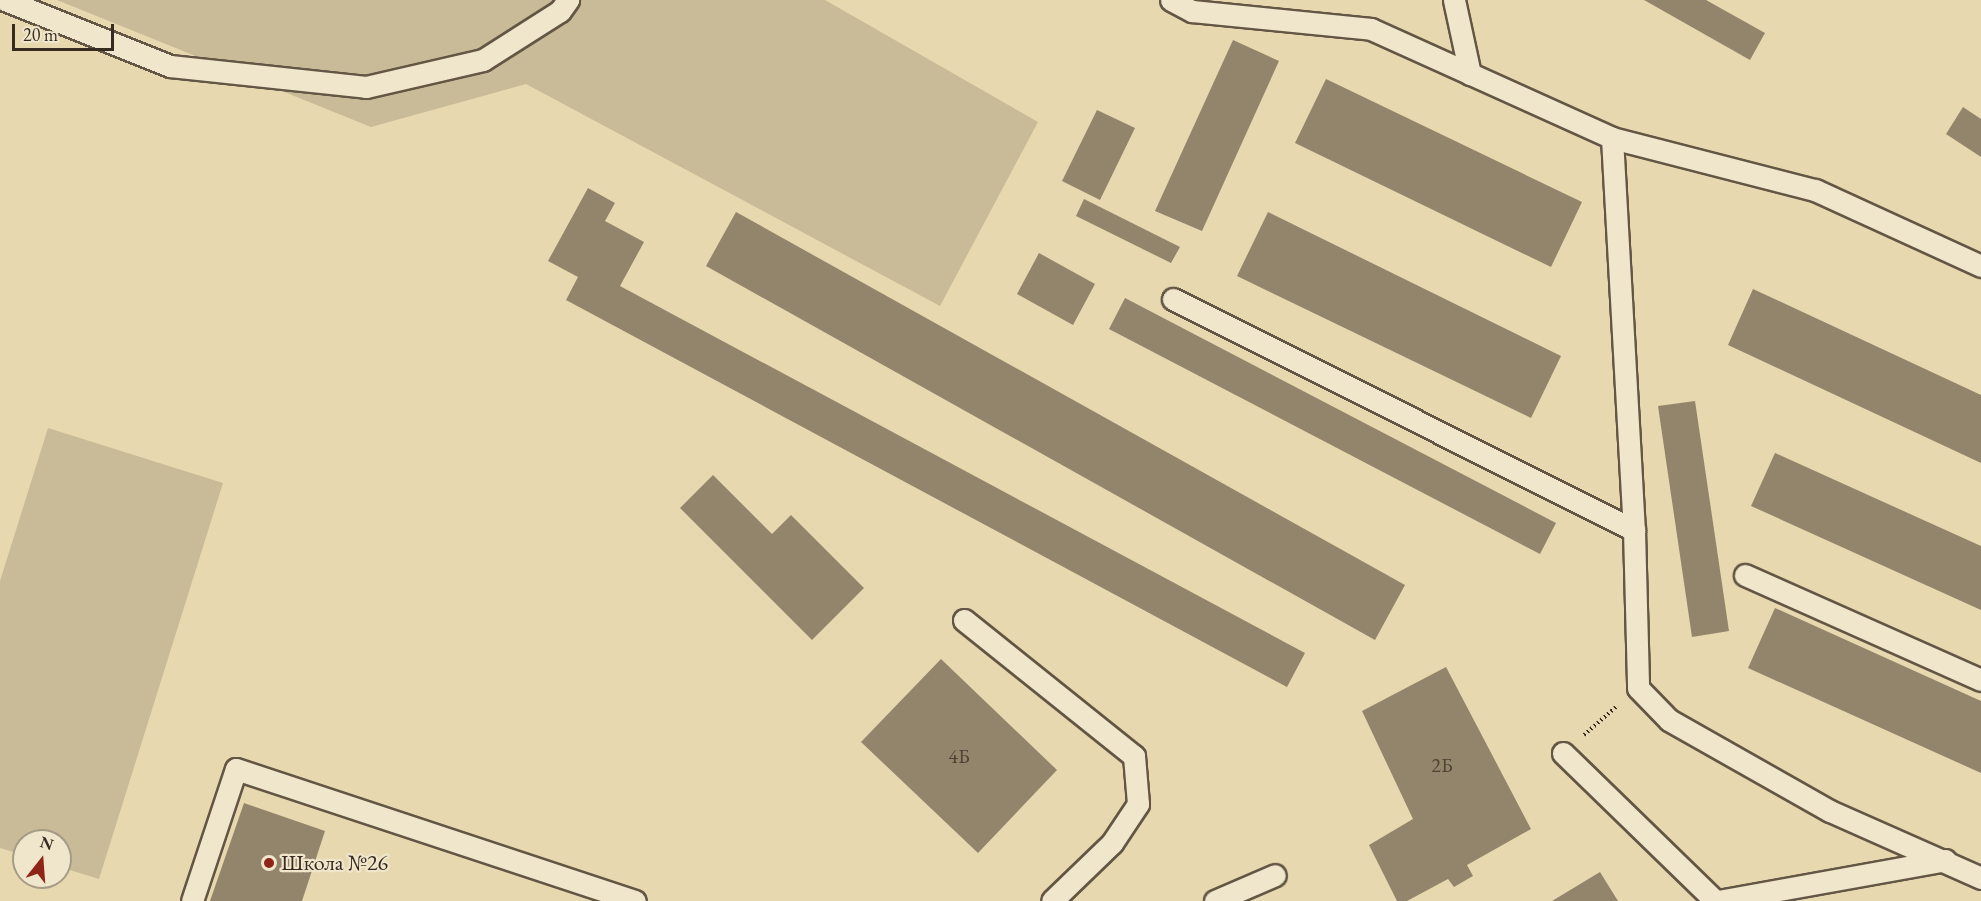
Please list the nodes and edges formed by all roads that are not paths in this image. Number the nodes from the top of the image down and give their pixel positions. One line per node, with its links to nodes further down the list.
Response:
1 (5, 0): 2 (lane)
2 (568, 0)
3 (1171, 0): 5 (lane)
4 (1454, 0): 5 (lane)
5 (1470, 74): 6 (lane)
6 (1612, 138): 7 (lane); 9 (lane)
7 (1981, 266)
8 (1173, 299): 9 (lane)
9 (1634, 530): 14 (lane)
10 (1745, 575): 12 (lane)
11 (964, 620): 19 (lane)
12 (1981, 680)
13 (1563, 753): 21 (lane)
14 (1945, 860): 16 (lane); 21 (lane)
15 (1275, 875): 20 (lane)
16 (1981, 878)
17 (192, 901): 18 (lane)
18 (634, 901)
19 (1052, 901)
20 (1215, 901)
21 (1716, 901)

